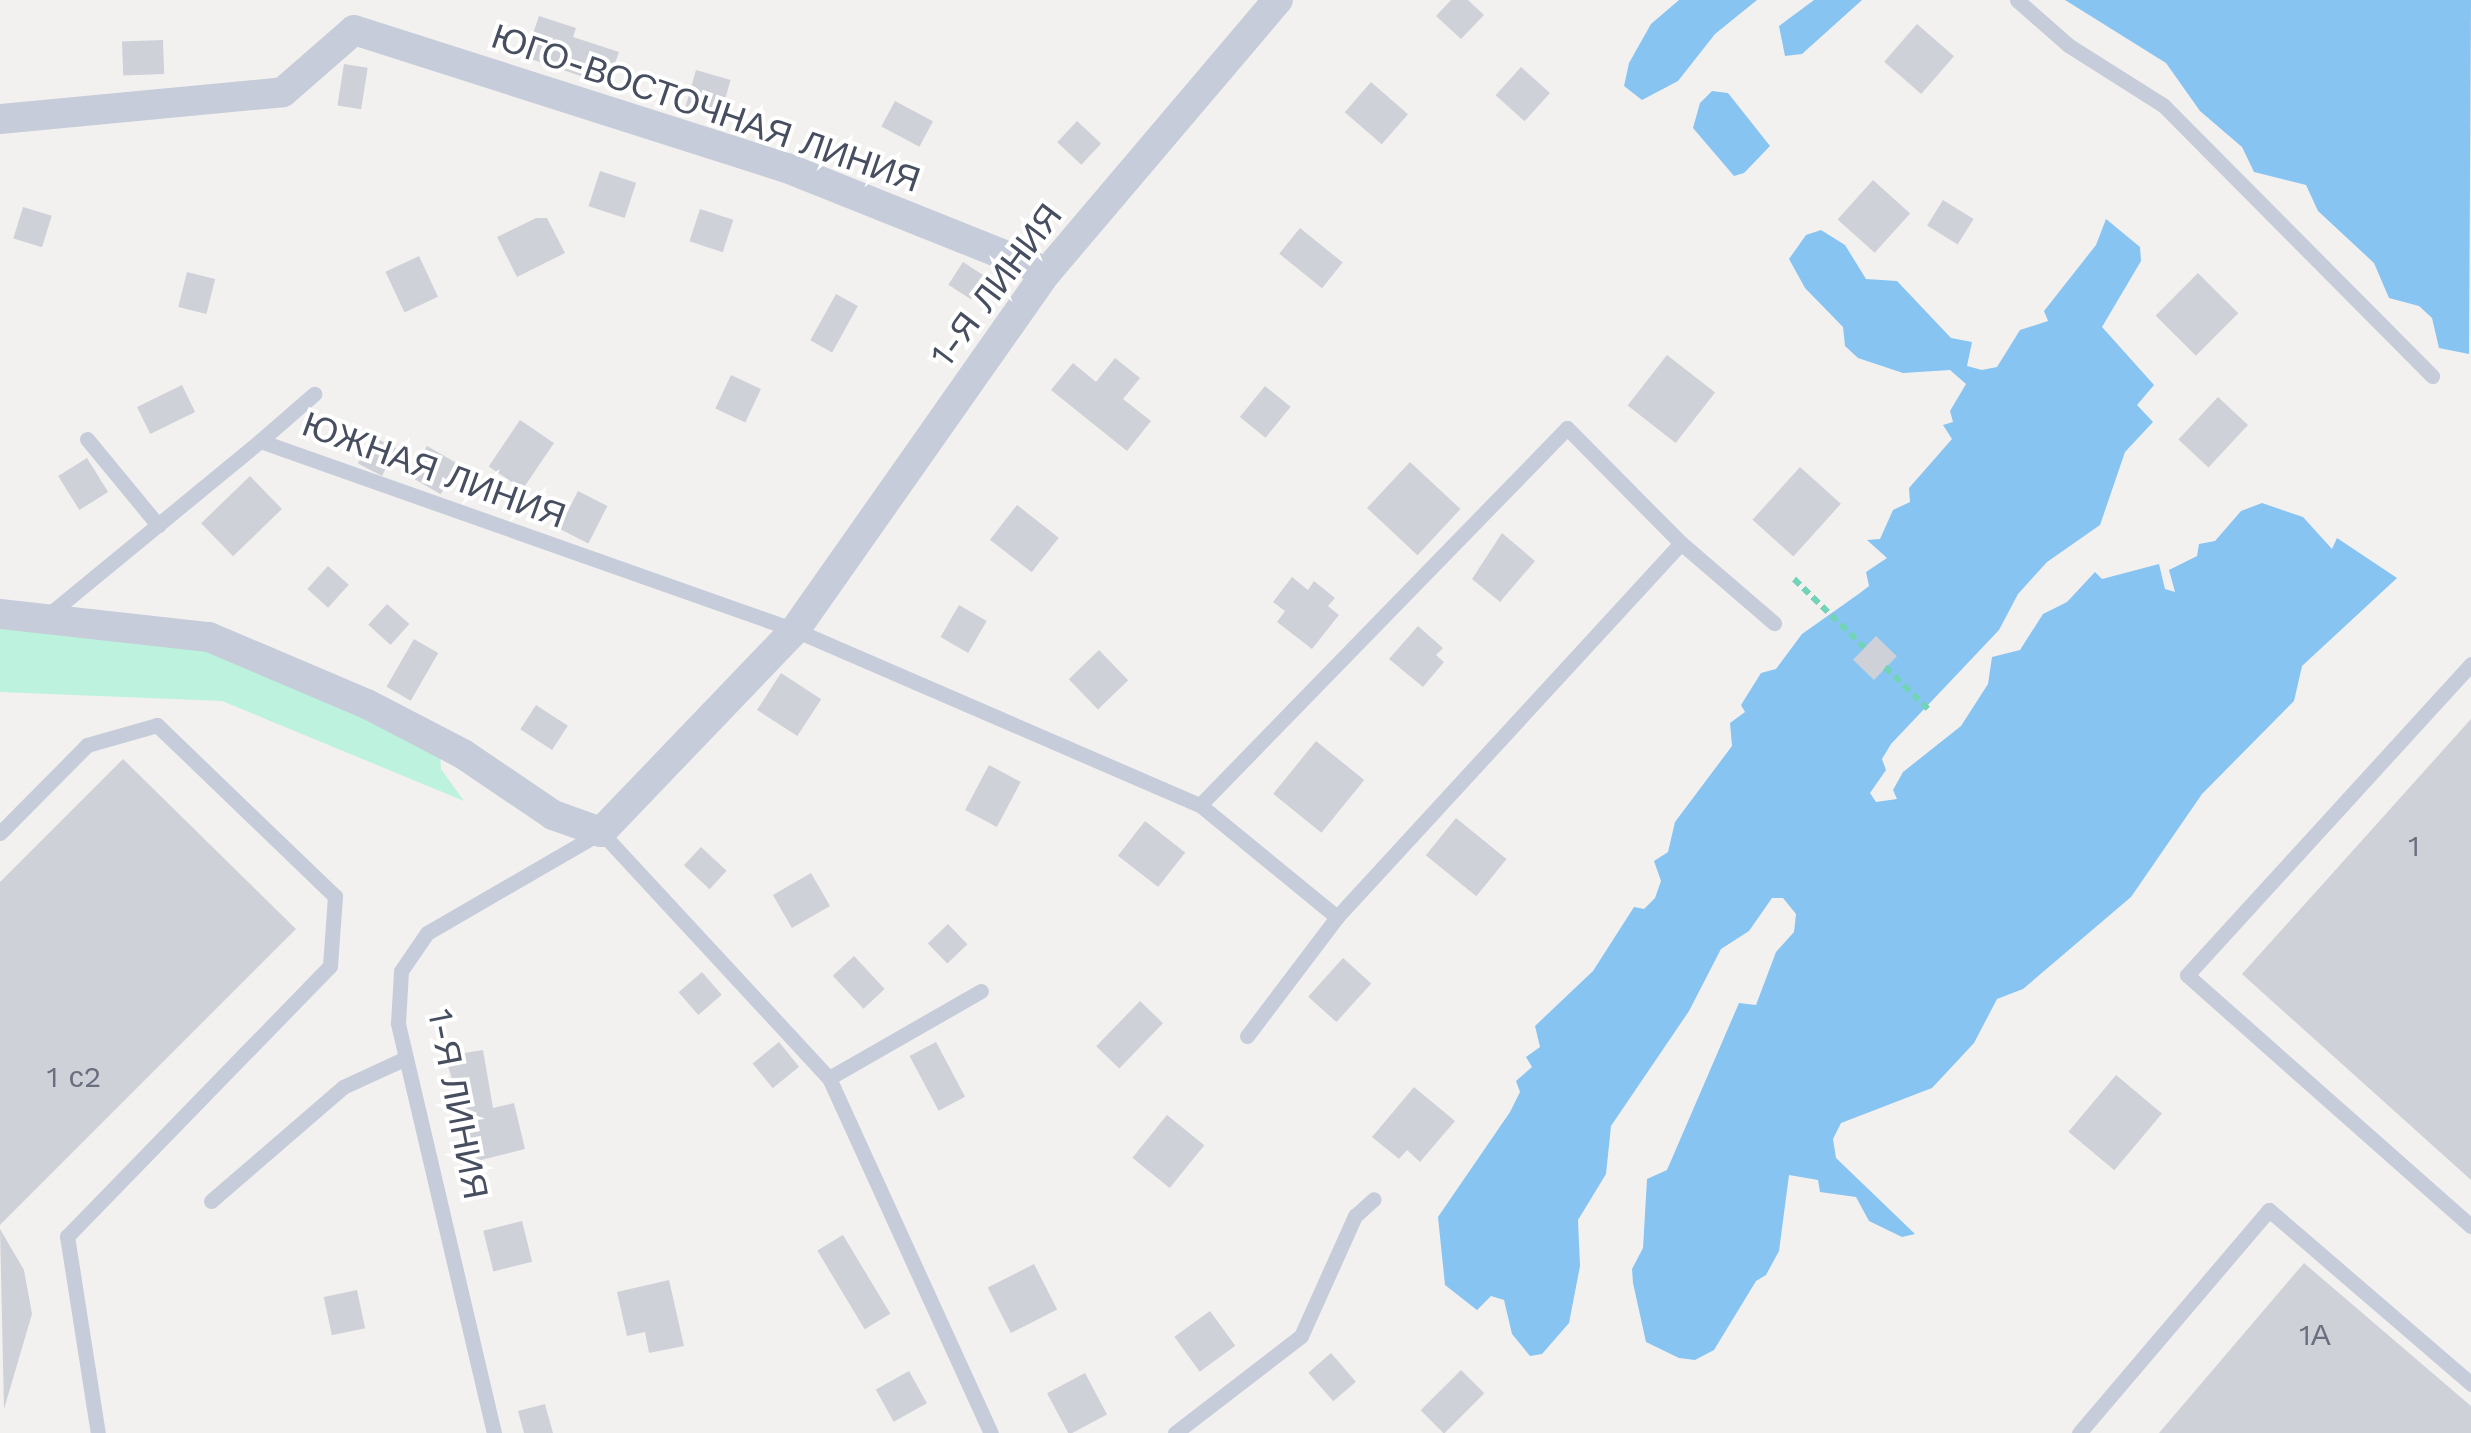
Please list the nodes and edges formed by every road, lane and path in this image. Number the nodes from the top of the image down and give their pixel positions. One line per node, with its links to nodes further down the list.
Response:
1 (1278, 0): 4 (street, 1-Я ЛИНИЯ)
2 (2018, 0): 5 (lane)
3 (0, 119): 4 (street, ЮГО-ВОСТОЧНАЯ ЛИНИЯ)
4 (1047, 272): 15 (street, 1-Я ЛИНИЯ)
5 (2432, 376)
6 (314, 394): 8 (lane)
7 (87, 439): 9 (lane)
8 (260, 440): 9 (lane, ЮЖНАЯ ЛИНИЯ); 15 (lane, ЮЖНАЯ ЛИНИЯ)
9 (158, 525): 13 (lane, ЮЖНАЯ ЛИНИЯ)
10 (1681, 543): 14 (lane); 20 (lane); 23 (lane)
11 (1794, 579): 16 (path)
12 (0, 614): 13 (street)
13 (44, 618): 21 (street)
14 (1774, 624)
15 (795, 630): 20 (lane); 21 (street, 1-Я ЛИНИЯ)
16 (1864, 647)
17 (2471, 664): 30 (lane)
18 (1885, 667): 19 (path)
19 (1928, 709)
20 (1200, 805): 23 (lane)
21 (601, 832): 26 (lane, 1-Я ЛИНИЯ); 27 (lane)
22 (0, 833): 32 (lane)
23 (1337, 917): 25 (lane)
24 (981, 991): 27 (lane)
25 (1247, 1036)
26 (406, 1058): 29 (lane); 33 (lane, 1-Я ЛИНИЯ)
27 (828, 1078): 34 (lane)
28 (1374, 1199): 35 (lane)
29 (211, 1201)
30 (2471, 1226)
31 (2471, 1384): 36 (lane)
32 (98, 1433)
33 (494, 1433)
34 (991, 1433)
35 (1174, 1433)
36 (2079, 1433)

